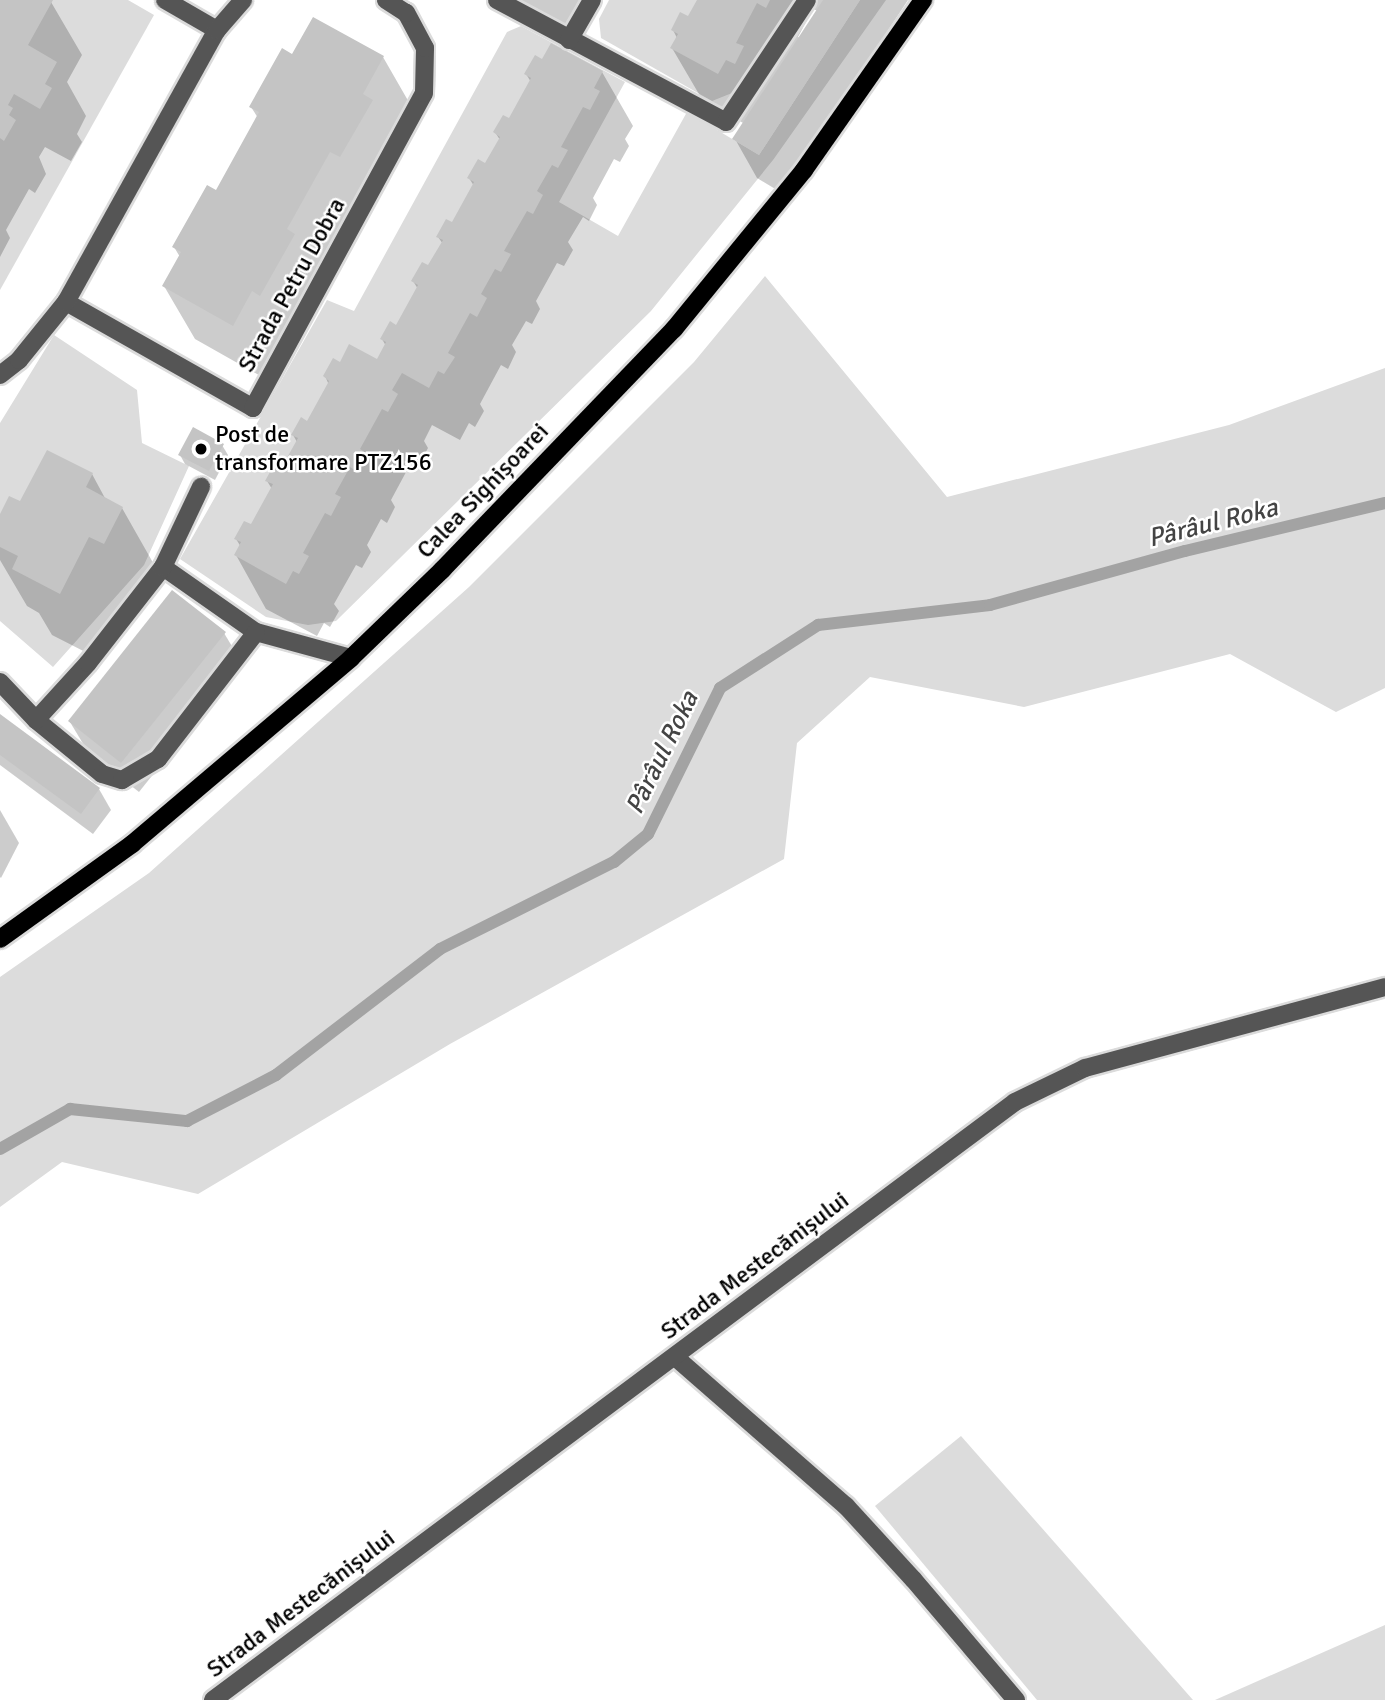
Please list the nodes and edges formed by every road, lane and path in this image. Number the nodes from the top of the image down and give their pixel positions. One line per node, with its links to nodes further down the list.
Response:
1 (165, 0): 8 (street)
2 (243, 0): 8 (street)
3 (386, 0): 10 (street, Strada Petru Dobra)
4 (497, 0): 9 (street)
5 (592, 0): 9 (street)
6 (807, 0): 9 (street)
7 (923, 0): 15 (main road, Calea Sighișoarei)
8 (217, 30): 10 (street)
9 (569, 40)
10 (66, 302): 11 (street)
11 (0, 375)
12 (201, 487): 13 (street)
13 (163, 567): 14 (street); 17 (street)
14 (256, 632): 15 (street); 17 (street)
15 (351, 658): 18 (main road, Calea Sighișoarei)
16 (0, 682): 17 (street)
17 (36, 720)
18 (0, 939)
19 (1385, 987): 20 (street, Strada Mestecănișului)
20 (675, 1357): 21 (street, Strada Mestecănișului); 22 (street)
21 (212, 1700)
22 (1016, 1700)

